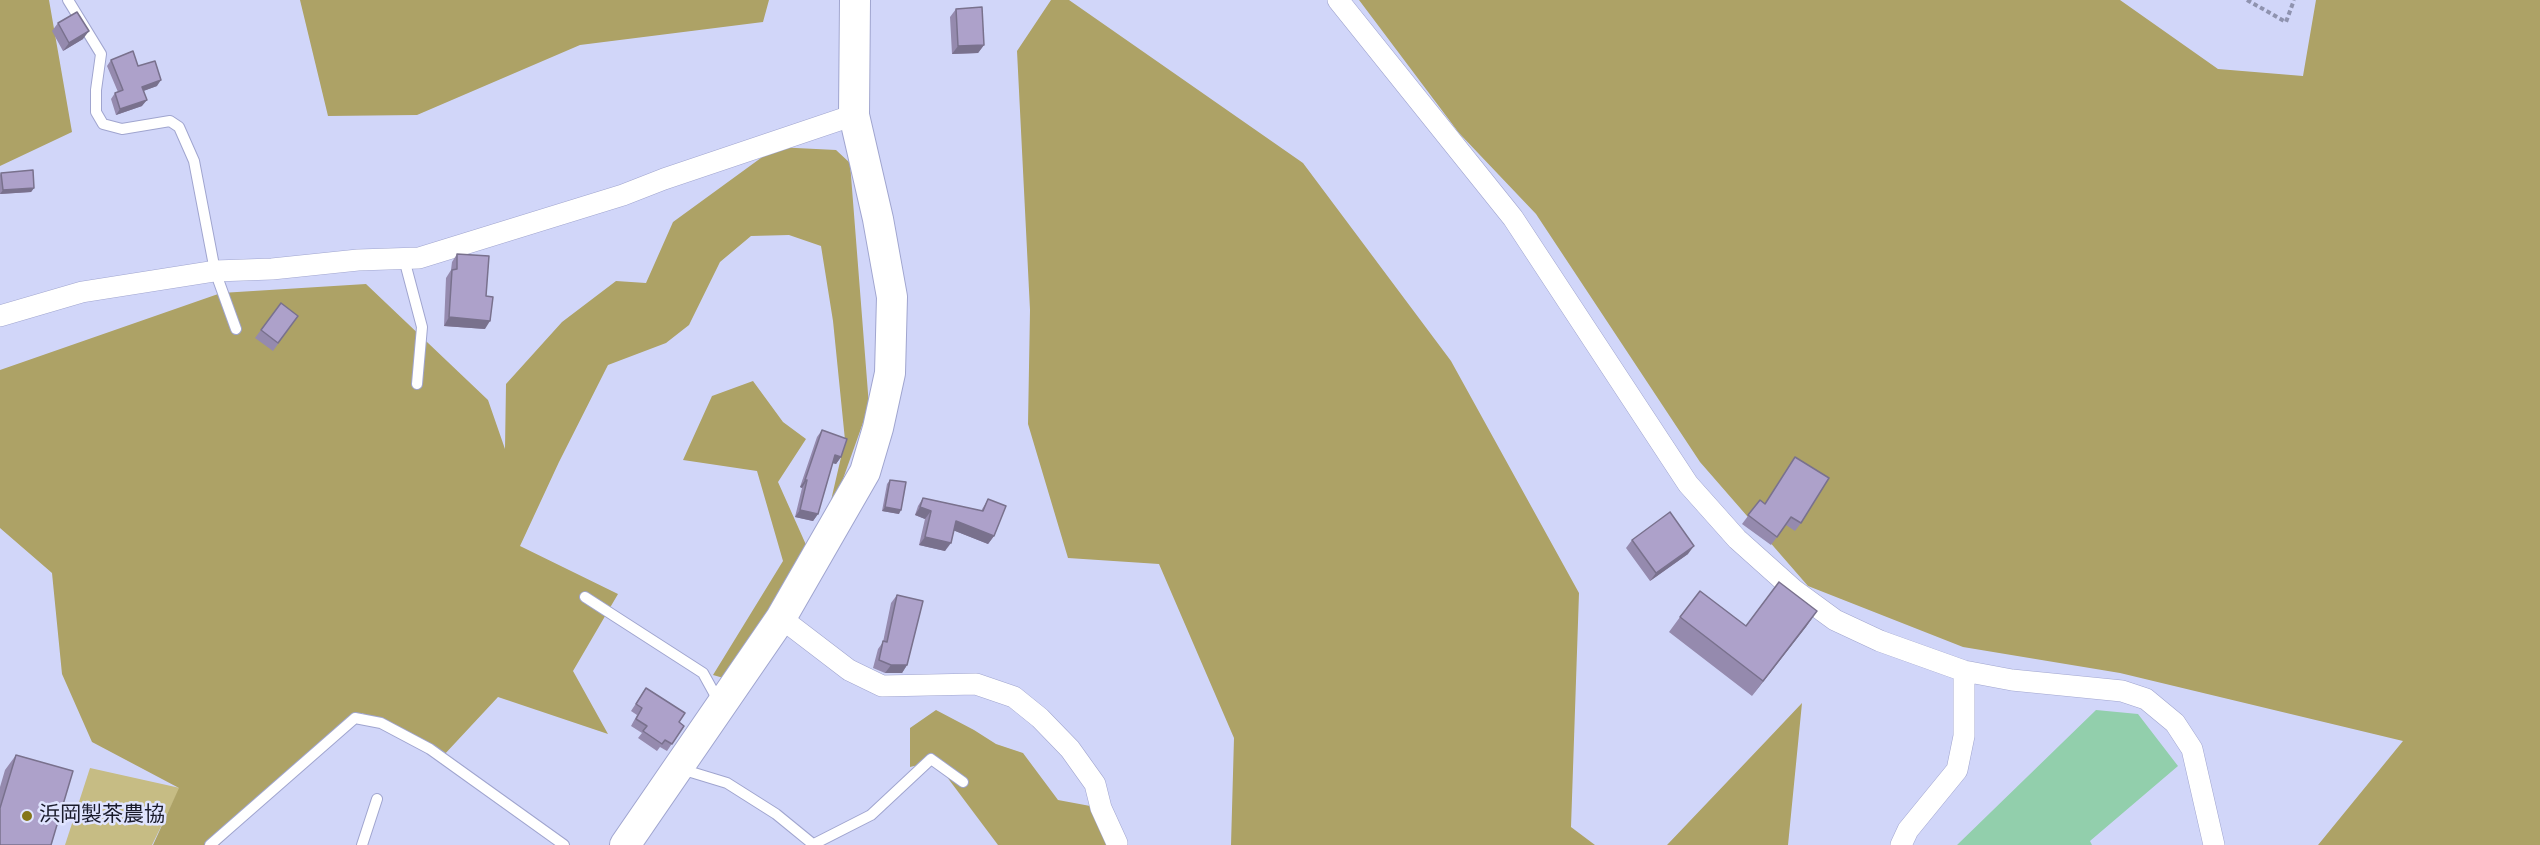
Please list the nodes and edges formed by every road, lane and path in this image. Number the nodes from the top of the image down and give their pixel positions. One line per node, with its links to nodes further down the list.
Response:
1 (68, 0): 8 (lane)
2 (855, 0): 6 (street)
3 (1338, 0): 14 (street)
4 (2247, 0): 5 (path)
5 (2295, 0)
6 (854, 115): 7 (street); 13 (street)
7 (404, 259): 8 (street); 11 (lane)
8 (215, 271): 9 (street); 10 (lane)
9 (0, 316)
10 (236, 329)
11 (417, 384)
12 (585, 597): 15 (lane)
13 (781, 618): 15 (street); 19 (street)
14 (1964, 671): 25 (street); 26 (street)
15 (720, 705): 16 (street)
16 (676, 768): 23 (street); 24 (lane)
17 (963, 782): 24 (lane)
18 (377, 799): 21 (lane)
19 (1117, 843)
20 (210, 845): 22 (lane)
21 (362, 845)
22 (564, 845)
23 (625, 845)
24 (814, 845)
25 (1900, 845)
26 (2214, 845)

